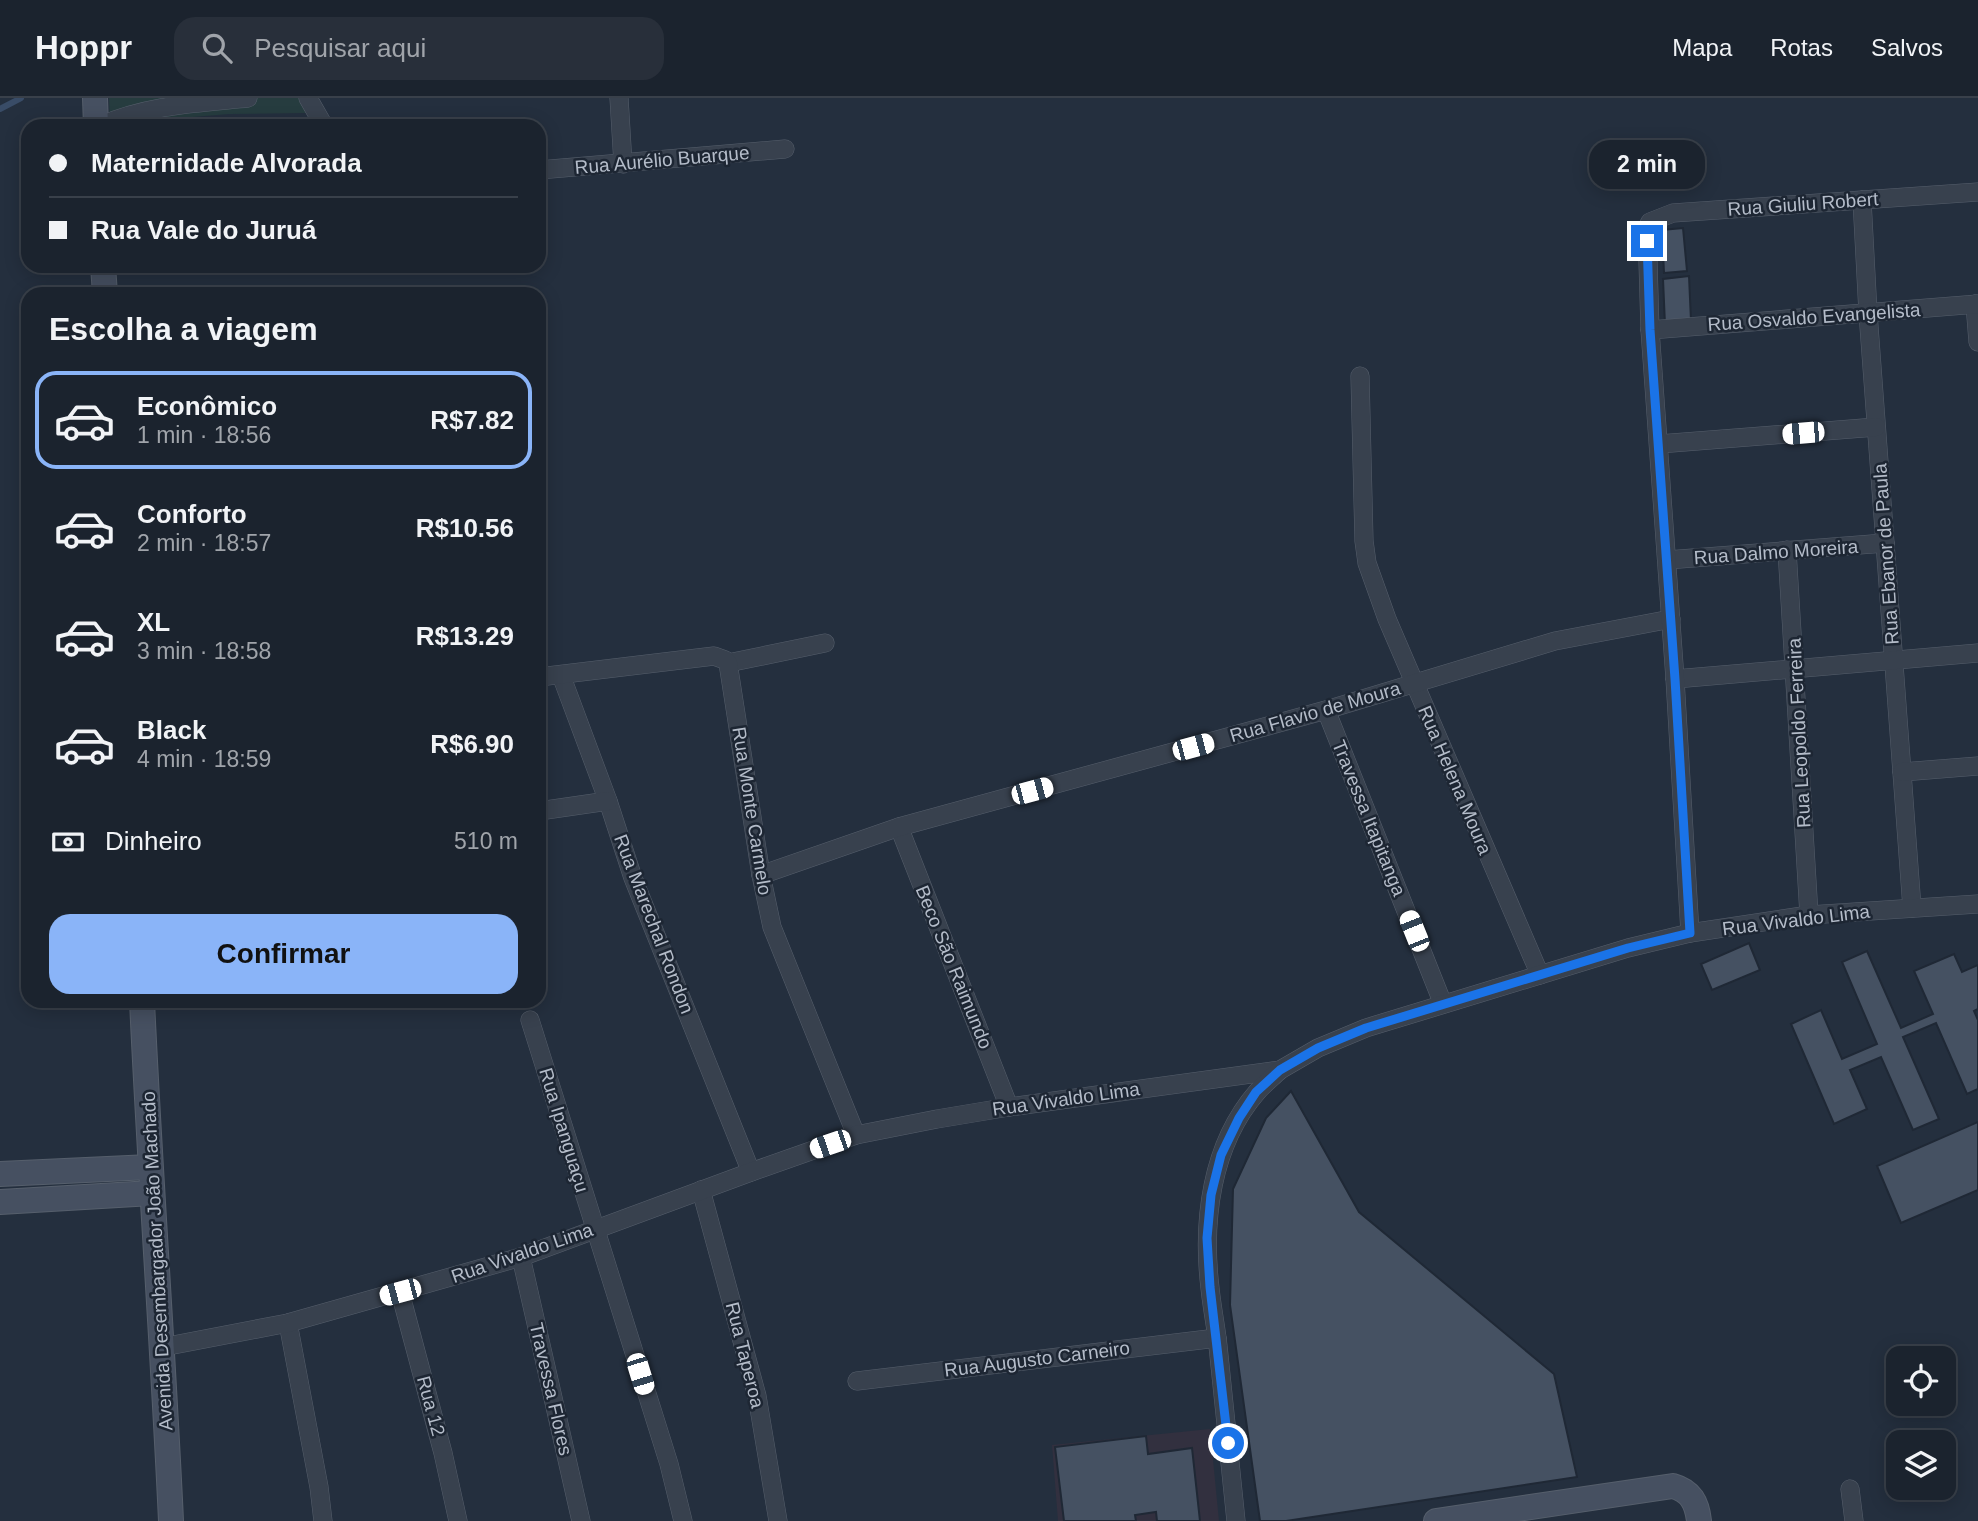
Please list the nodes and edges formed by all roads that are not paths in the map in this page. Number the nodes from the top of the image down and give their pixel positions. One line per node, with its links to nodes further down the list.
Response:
1 (94, 98): 5 (street)
2 (248, 98): 6 (street)
3 (308, 98): 7 (street)
4 (619, 98): 9 (street)
5 (97, 119)
6 (116, 119)
7 (320, 119)
8 (785, 149): 9 (street, Rua Aurélio Buarque)
9 (623, 164): 10 (street, Rua Aurélio Buarque)
10 (546, 170)
11 (1978, 192): 12 (street, Rua Giuliu Robert)
12 (1862, 200): 14 (street, Rua Ebanor de Paula); 15 (street, Rua Giuliu Robert)
13 (1977, 304): 14 (street, Rua Osvaldo Evangelista); 16 (street)
14 (1868, 313): 15 (street, Rua Osvaldo Evangelista); 18 (street, Rua Ebanor de Paula)
15 (1650, 330): 19 (street)
16 (1978, 342)
17 (1360, 376): 32 (street, Rua Helena Moura)
18 (1876, 427): 19 (street); 20 (street, Rua Ebanor de Paula)
19 (1659, 444): 22 (street)
20 (1885, 543): 21 (street, Rua Dalmo Moreira); 26 (street, Rua Ebanor de Paula)
21 (1787, 550): 22 (street, Rua Dalmo Moreira); 28 (street, Rua Leopoldo Ferreira)
22 (1667, 560): 23 (street)
23 (1671, 619): 31 (street); 32 (street, Rua Flavio de Moura)
24 (825, 643): 27 (street)
25 (1978, 653): 26 (street)
26 (1894, 661): 28 (street); 35 (street, Rua Ebanor de Paula)
27 (728, 663): 29 (street); 39 (street, Rua Monte Carmelo)
28 (1796, 668): 31 (street); 42 (street, Rua Leopoldo Ferreira)
29 (561, 675): 30 (street); 36 (street, Rua Marechal Rondon)
30 (546, 676)
31 (1675, 679): 43 (street)
32 (1413, 683): 33 (street, Rua Flavio de Moura); 44 (street, Rua Helena Moura)
33 (1326, 710): 38 (street, Rua Flavio de Moura); 45 (street, Travessa Itapitanga)
34 (1978, 766): 35 (street)
35 (1902, 772): 41 (street, Rua Ebanor de Paula)
36 (608, 801): 37 (street); 52 (street, Rua Marechal Rondon)
37 (546, 810)
38 (899, 827): 39 (street, Rua Flavio de Moura); 49 (street, Beco São Raimundo)
39 (761, 874): 50 (street, Rua Monte Carmelo)
40 (1978, 904): 41 (street, Rua Vivaldo Lima)
41 (1912, 908): 42 (street, Rua Vivaldo Lima)
42 (1809, 915): 43 (street, Rua Vivaldo Lima)
43 (1690, 933): 44 (street, Rua Vivaldo Lima)
44 (1540, 975): 45 (street, Rua Vivaldo Lima)
45 (1444, 1004): 48 (street, Rua Vivaldo Lima)
46 (142, 1008): 51 (street, Avenida Desembargador João Machado)
47 (530, 1020): 57 (street, Rua Ipanguaçu)
48 (1280, 1070): 49 (street, Rua Vivaldo Lima); 61 (street)
49 (1009, 1107): 50 (street, Rua Vivaldo Lima)
50 (856, 1135): 52 (street, Rua Vivaldo Lima)
51 (150, 1167): 53 (street); 55 (street, Avenida Desembargador João Machado)
52 (751, 1172): 54 (street, Rua Vivaldo Lima)
53 (0, 1174)
54 (701, 1190): 57 (street, Rua Vivaldo Lima); 71 (street, Rua Taperoa)
55 (152, 1193): 56 (street); 62 (street, Avenida Desembargador João Machado)
56 (0, 1202)
57 (594, 1229): 58 (street, Rua Vivaldo Lima); 70 (street, Rua Ipanguaçu)
58 (520, 1257): 59 (street, Rua Vivaldo Lima); 69 (street, Travessa Flores)
59 (400, 1292): 60 (street, Rua Vivaldo Lima); 68 (street, Rua 12)
60 (288, 1323): 62 (street, Rua Vivaldo Lima); 67 (street)
61 (1217, 1338): 63 (street, Rua Augusto Carneiro); 72 (street)
62 (163, 1347): 66 (street, Avenida Desembargador João Machado)
63 (857, 1381)
64 (1850, 1489): 75 (street)
65 (1540, 1513): 73 (street); 74 (street)
66 (172, 1521)
67 (323, 1521)
68 (458, 1521)
69 (581, 1521)
70 (683, 1521)
71 (778, 1521)
72 (1236, 1521)
73 (1436, 1521)
74 (1699, 1521)
75 (1854, 1521)

